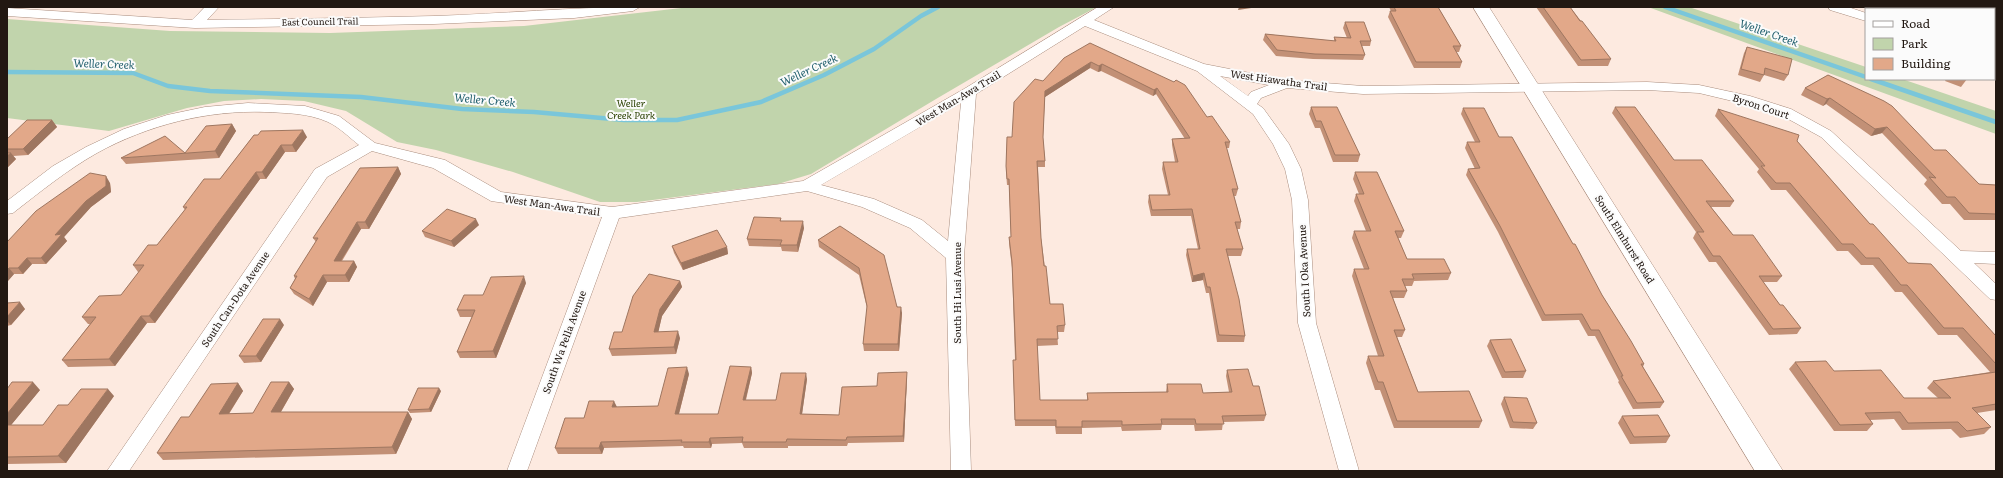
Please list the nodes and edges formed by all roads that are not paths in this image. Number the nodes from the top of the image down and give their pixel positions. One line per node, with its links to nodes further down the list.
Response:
1 (212, 7): 11 (street)
2 (444, 7): 9 (street)
3 (633, 7): 9 (street, East Council Trail)
4 (1107, 7): 10 (street, West Man-Awa Trail)
5 (1481, 7): 14 (main road, South Elmhurst Road)
6 (1835, 7): 8 (street)
7 (7, 12): 11 (street, East Council Trail)
8 (1865, 17)
9 (434, 20): 11 (street, East Council Trail)
10 (1084, 20): 12 (street, West Hiawatha Trail); 15 (street, West Man-Awa Trail)
11 (195, 24)
12 (1200, 68): 13 (street, West Hiawatha Trail); 16 (street, South I Oka Avenue)
13 (1286, 84): 14 (street, West Hiawatha Trail); 16 (street)
14 (1531, 88): 22 (street, Byron Court); 29 (main road, South Elmhurst Road)
15 (969, 92): 18 (street, West Man-Awa Trail); 21 (street, South Hi Lusi Avenue)
16 (1249, 105): 28 (street, South I Oka Avenue)
17 (370, 146): 19 (street, West Man-Awa Trail); 20 (street, West Man-Awa Trail); 25 (street, South Can-Dota Avenue)
18 (807, 186): 20 (street, West Man-Awa Trail); 21 (street, West Man-Awa Trail)
19 (7, 209)
20 (612, 213): 26 (street, South Wa Pella Avenue)
21 (955, 256): 27 (street, South Hi Lusi Avenue)
22 (1959, 257): 23 (street); 24 (street, Byron Court)
23 (1996, 258)
24 (1996, 294)
25 (117, 471)
26 (517, 471)
27 (961, 471)
28 (1349, 471)
29 (1769, 471)

